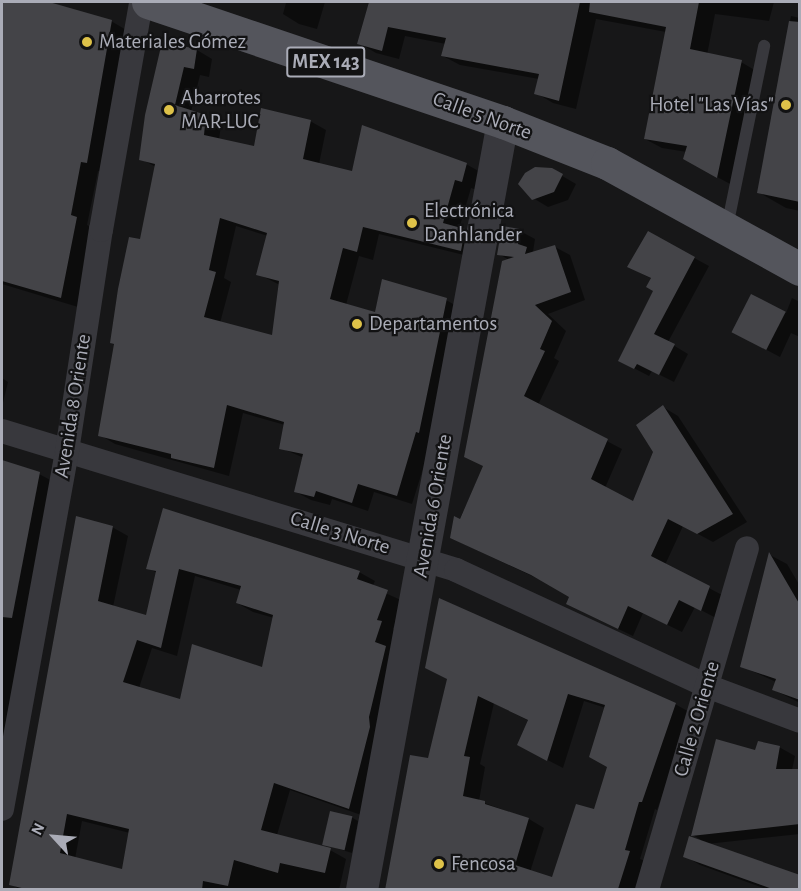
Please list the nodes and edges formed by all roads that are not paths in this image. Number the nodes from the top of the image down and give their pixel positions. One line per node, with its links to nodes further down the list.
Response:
1 (141, 2): 8 (street, Avenida 8 Oriente)
2 (148, 2): 4 (main road, Calle 5 Norte / MEX 143)
3 (764, 46): 5 (lane)
4 (503, 122): 5 (main road, Calle 5 Norte / MEX 143); 10 (street, Avenida 6 Oriente)
5 (727, 227): 6 (main road, Calle 5 Norte / MEX 143)
6 (800, 269)
7 (2, 431): 8 (street, Calle 3 Norte)
8 (67, 452): 10 (street, Calle 3 Norte); 13 (street, Avenida 8 Oriente)
9 (747, 548): 11 (street, Calle 2 Oriente)
10 (423, 559): 11 (street, Calle 3 Norte); 14 (street, Avenida 6 Oriente)
11 (707, 686): 12 (street, Calle 3 Norte); 15 (street, Calle 2 Oriente)
12 (800, 721)
13 (2, 809)
14 (362, 890)
15 (647, 890)

